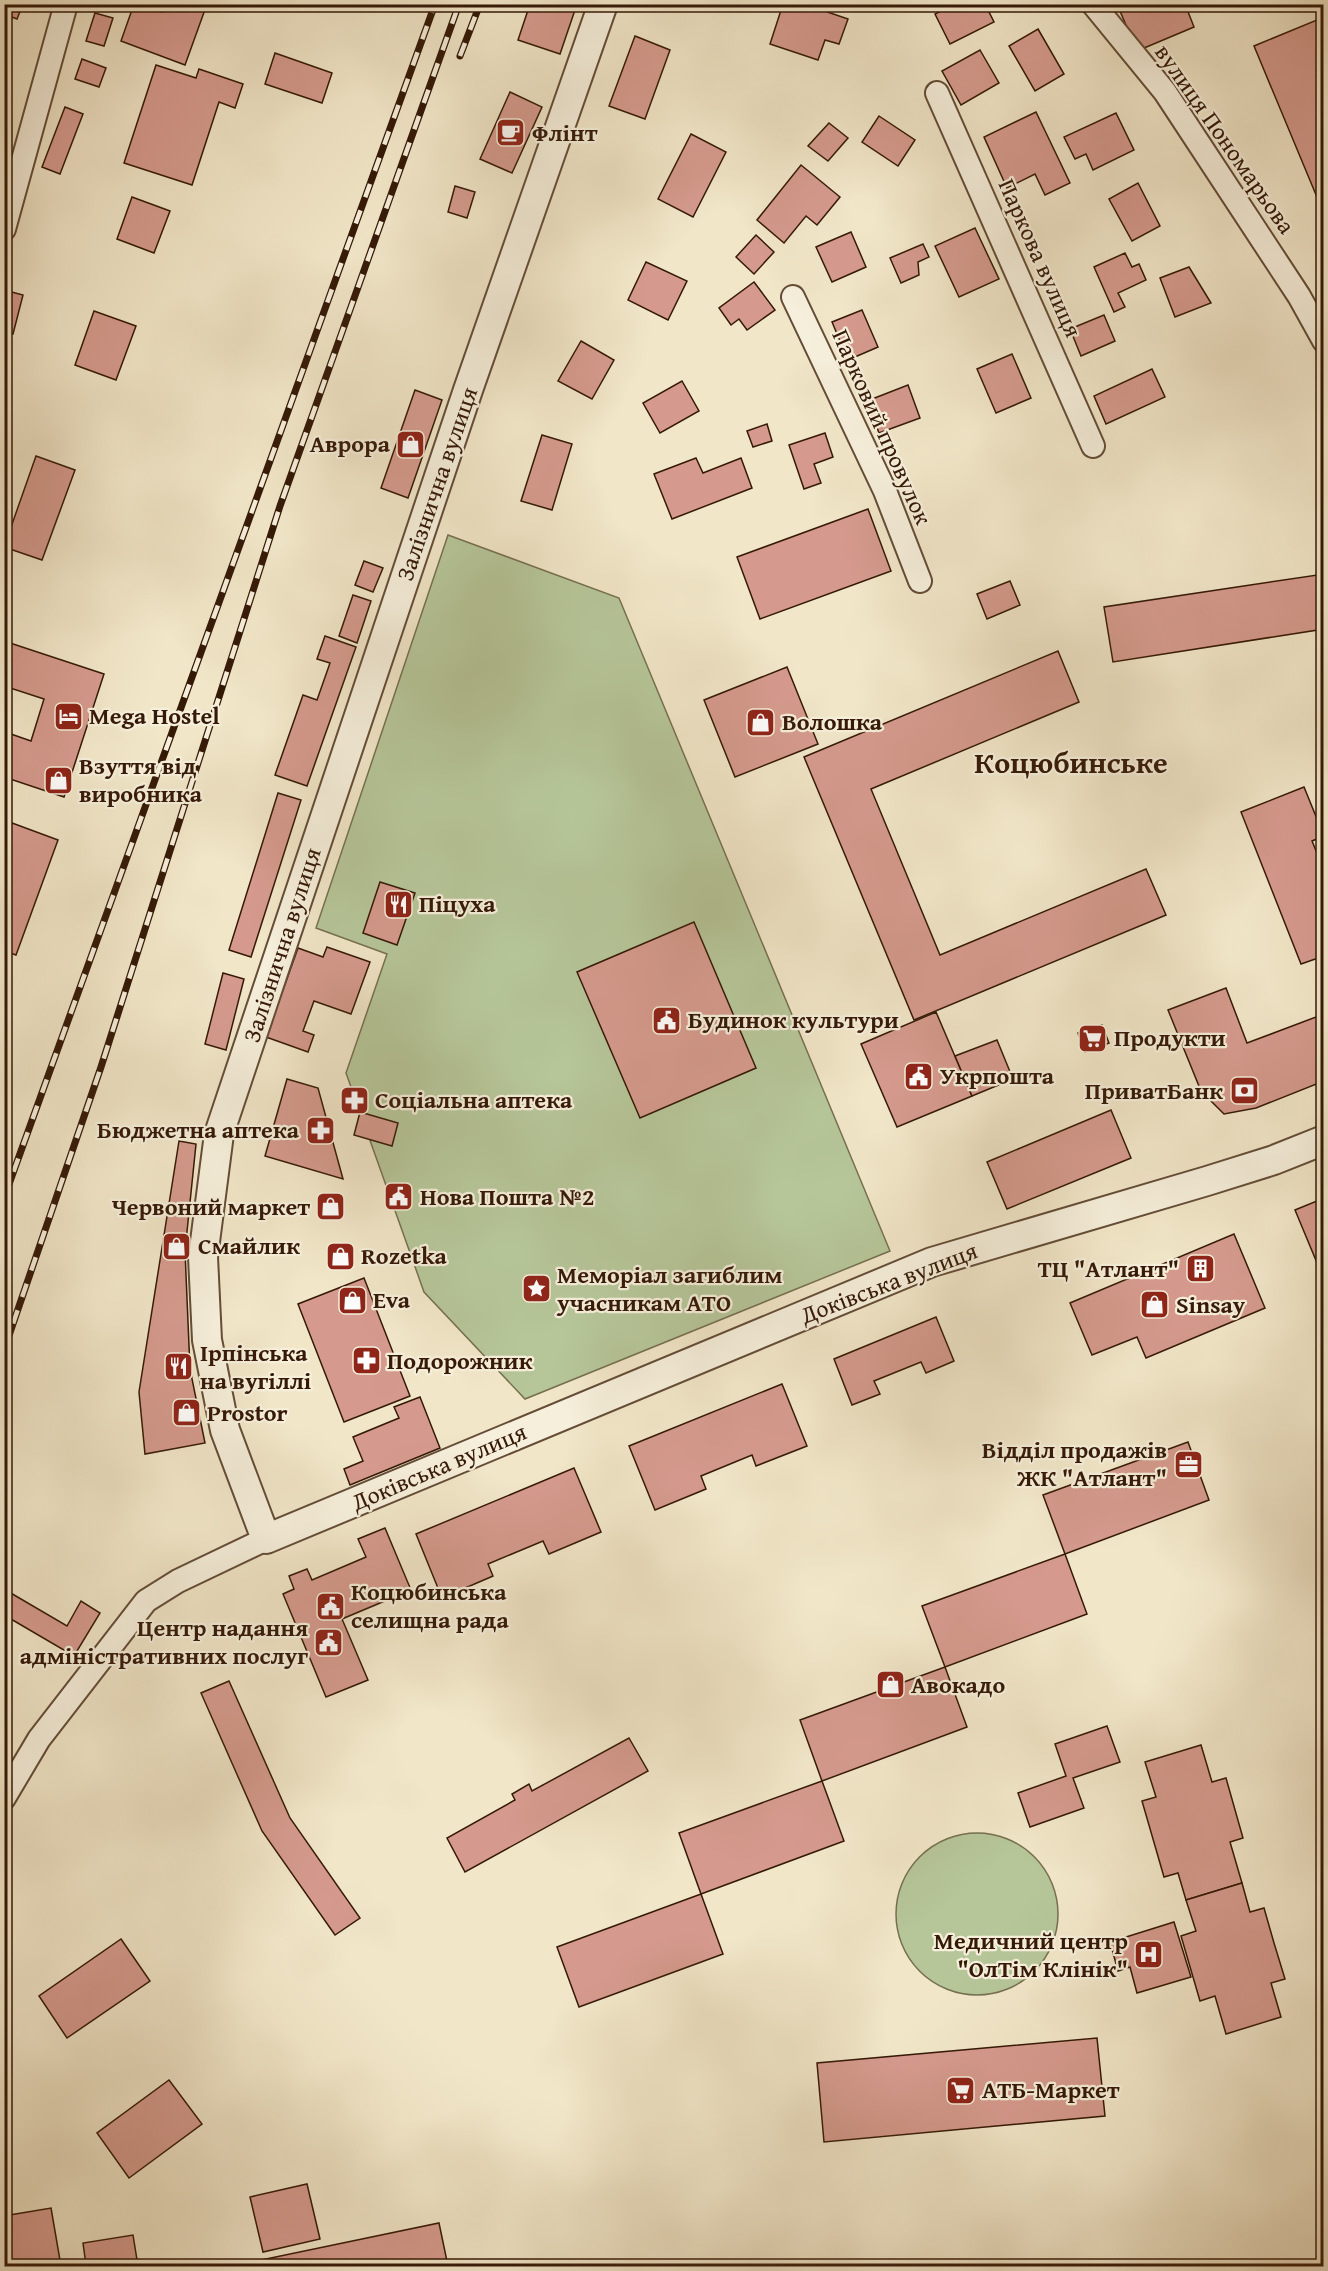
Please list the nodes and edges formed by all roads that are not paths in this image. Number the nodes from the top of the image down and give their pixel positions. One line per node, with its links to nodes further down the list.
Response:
1 (66, 4): 5 (street)
2 (603, 4): 11 (street, Залізнична вулиця)
3 (1092, 4): 7 (street, вулиця Пономарьова)
4 (937, 93): 8 (street, Паркова вулиця)
5 (4, 229)
6 (793, 297): 9 (street, Парковий провулок)
7 (1323, 341)
8 (1093, 446)
9 (920, 581)
10 (1323, 1140): 11 (street, Доківська вулиця)
11 (266, 1539): 12 (street)
12 (4, 1798)

